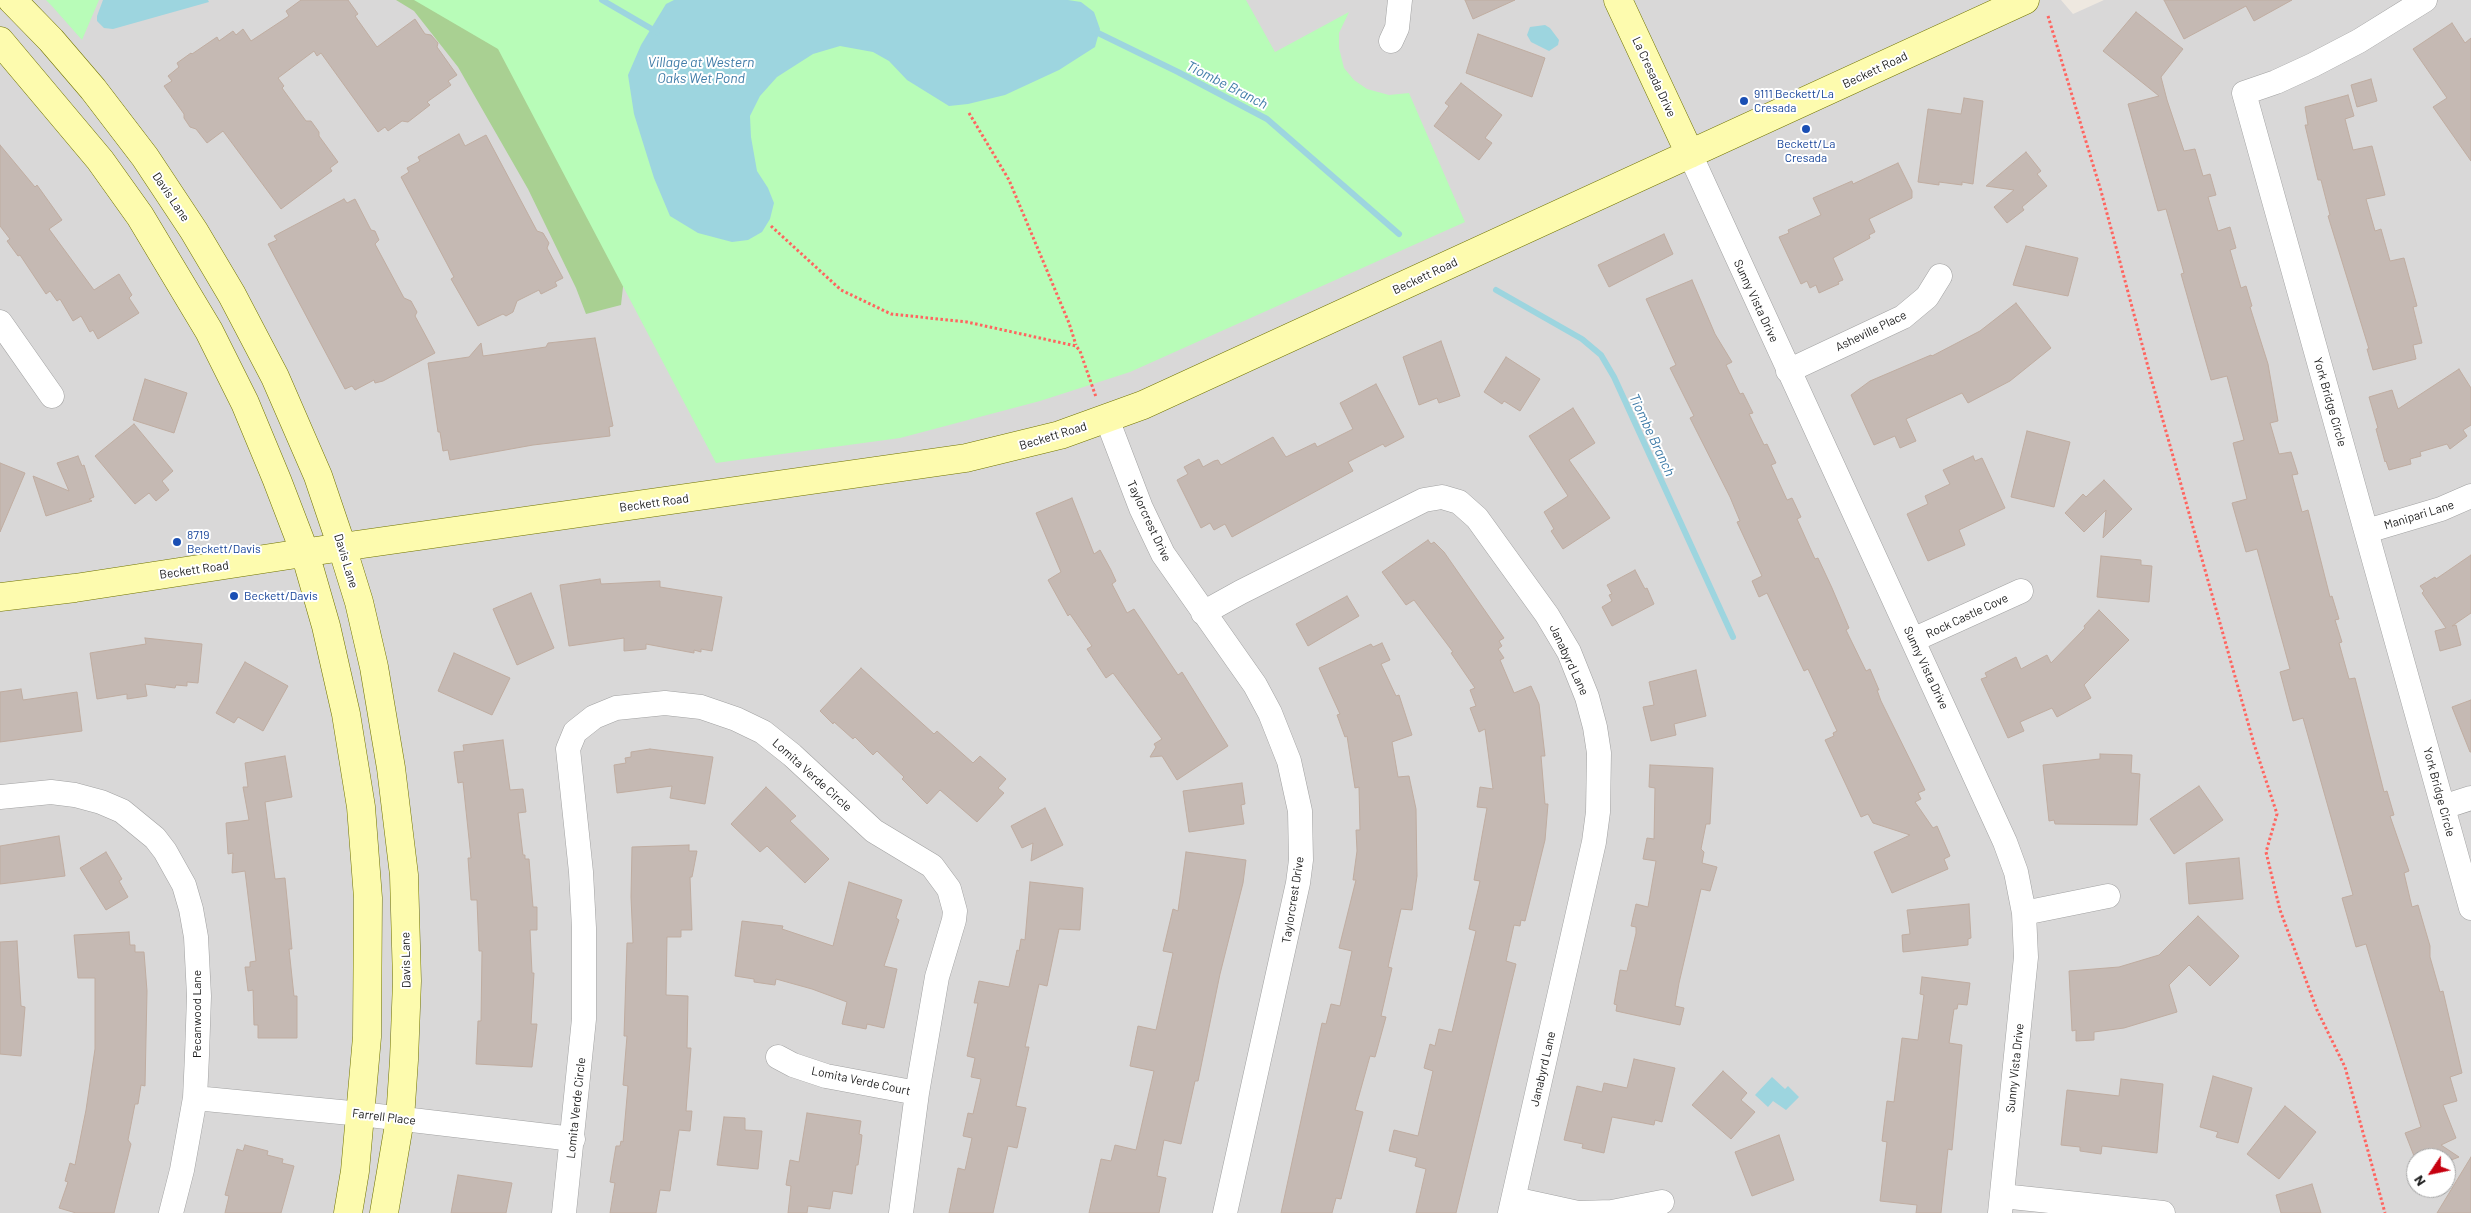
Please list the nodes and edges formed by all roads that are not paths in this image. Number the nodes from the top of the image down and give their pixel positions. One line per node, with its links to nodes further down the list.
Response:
1 (12, 0): 16 (main road, Davis Lane)
2 (1400, 0): 7 (street)
3 (1618, 0): 8 (main road, La Cresada Drive)
4 (2025, 0): 8 (main road, Beckett Road)
5 (2425, 0): 15 (street, York Bridge Circle)
6 (0, 41): 17 (main road)
7 (1391, 41)
8 (1690, 154): 11 (street, Sunny Vista Drive); 13 (main road, Beckett Road)
9 (1940, 276): 11 (street, Asheville Place)
10 (0, 322): 12 (street)
11 (1788, 371): 21 (street, Sunny Vista Drive)
12 (52, 396)
13 (1107, 419): 16 (main road, Beckett Road); 20 (street, Taylorcrest Drive)
14 (2471, 496): 15 (street, Manipari Lane)
15 (2367, 531): 24 (street, York Bridge Circle)
16 (342, 547): 17 (main road, Beckett Road); 32 (main road, Davis Lane)
17 (305, 553): 19 (main road, Beckett Road); 31 (main road)
18 (2021, 591): 21 (street, Rock Castle Cove)
19 (0, 597)
20 (1203, 613): 36 (street, Janabyrd Lane); 42 (street, Taylorcrest Drive)
21 (1913, 640): 27 (street, Sunny Vista Drive)
22 (0, 797): 30 (street, Pecanwood Lane)
23 (2471, 798): 24 (street)
24 (2443, 807): 26 (street, York Bridge Circle)
25 (2108, 896): 27 (street)
26 (2471, 908)
27 (2024, 913): 35 (street, Sunny Vista Drive)
28 (778, 1057): 29 (street, Lomita Verde Court)
29 (917, 1093): 33 (street, Lomita Verde Circle); 41 (street, Lomita Verde Circle)
30 (194, 1098): 31 (street, Farrell Place); 37 (street, Pecanwood Lane)
31 (361, 1114): 32 (street, Farrell Place); 38 (main road)
32 (400, 1119): 33 (street, Farrell Place); 39 (main road, Davis Lane)
33 (573, 1139): 40 (street, Lomita Verde Circle)
34 (1662, 1202): 36 (street)
35 (2001, 1204): 43 (street)
36 (1512, 1206)
37 (171, 1213)
38 (348, 1213)
39 (384, 1213)
40 (564, 1213)
41 (901, 1213)
42 (1225, 1213)
43 (2163, 1213)

